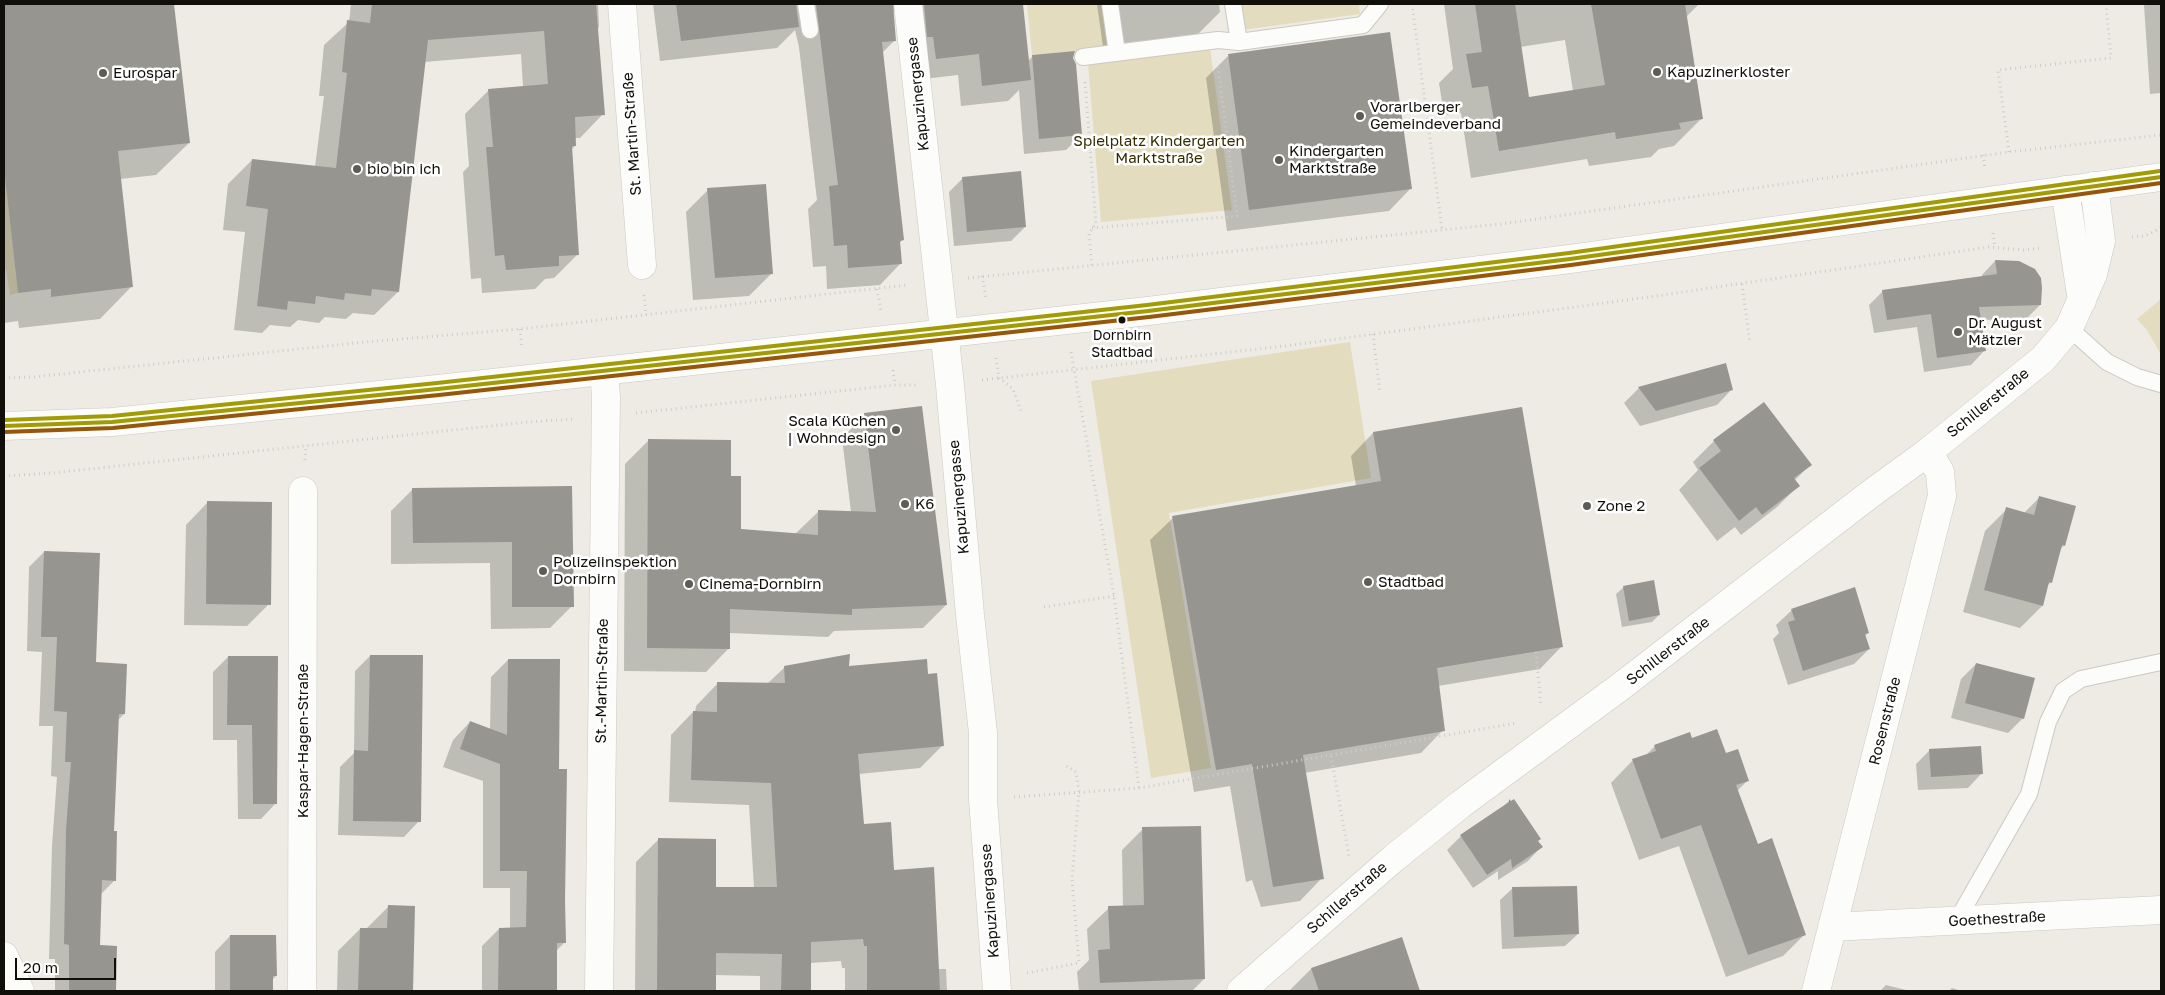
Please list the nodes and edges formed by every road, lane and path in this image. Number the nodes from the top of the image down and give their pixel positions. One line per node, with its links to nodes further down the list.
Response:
1 (622, 4): 24 (street, St. Martin-Straße)
2 (806, 4): 9 (lane)
3 (908, 4): 26 (street, Kapuzinergasse)
4 (1110, 4): 12 (lane)
5 (1233, 4): 11 (lane)
6 (1380, 4): 11 (lane)
7 (1412, 4): 21 (path)
8 (2106, 4): 15 (path)
9 (810, 30)
10 (1214, 40): 11 (lane); 12 (lane); 19 (path)
11 (1239, 42)
12 (1117, 53): 13 (lane)
13 (1083, 57): 19 (path)
14 (2161, 136): 15 (path)
15 (2009, 152): 21 (path)
16 (2161, 177): 17 (street)
17 (2094, 186): 18 (street); 28 (street, Schillerstraße)
18 (2065, 190): 28 (street); 30 (street)
19 (1092, 228): 25 (path)
20 (2161, 228): 22 (path)
21 (1442, 229): 25 (path)
22 (2145, 236)
23 (2024, 250): 27 (path)
24 (642, 265)
25 (1092, 266): 26 (path)
26 (939, 282): 30 (street, Kapuzinergasse); 35 (path)
27 (1742, 284): 31 (path); 32 (path)
28 (2082, 301): 29 (street, Schillerstraße)
29 (2070, 328): 37 (lane); 43 (street, Schillerstraße)
30 (944, 334): 34 (street); 38 (street, Kapuzinergasse)
31 (1372, 334): 33 (path); 39 (path)
32 (1750, 343)
33 (1074, 370): 36 (path); 46 (path)
34 (604, 371): 41 (street, St.-Martin-Straße); 42 (street)
35 (4, 378)
36 (999, 378): 38 (path); 40 (path)
37 (2161, 384)
38 (950, 385): 41 (path); 56 (street, Kapuzinergasse)
39 (1380, 393)
40 (1021, 411)
41 (606, 416): 44 (path); 65 (street, St.-Martin-Straße)
42 (4, 426)
43 (1928, 452): 57 (street, Schillerstraße); 60 (street, Rosenstraße)
44 (4, 476)
45 (303, 491): 64 (street, Kaspar-Hagen-Straße)
46 (1114, 596): 47 (path); 54 (path)
47 (1044, 606)
48 (1536, 652): 50 (path)
49 (2161, 662): 59 (lane)
50 (1542, 709)
51 (1523, 722): 52 (path)
52 (1331, 756): 54 (path); 57 (path)
53 (1063, 764): 55 (path)
54 (1139, 788): 55 (path)
55 (1079, 792): 56 (path); 62 (path)
56 (983, 799): 62 (street, Kapuzinergasse)
57 (1356, 891): 66 (street, Schillerstraße)
58 (2161, 910): 59 (street, Goethestraße)
59 (1956, 922): 60 (street, Goethestraße)
60 (1832, 927): 67 (street, Rosenstraße)
61 (4, 956): 63 (street)
62 (997, 985)
63 (20, 991)
64 (302, 991)
65 (599, 991)
66 (1241, 991)
67 (1816, 991)

